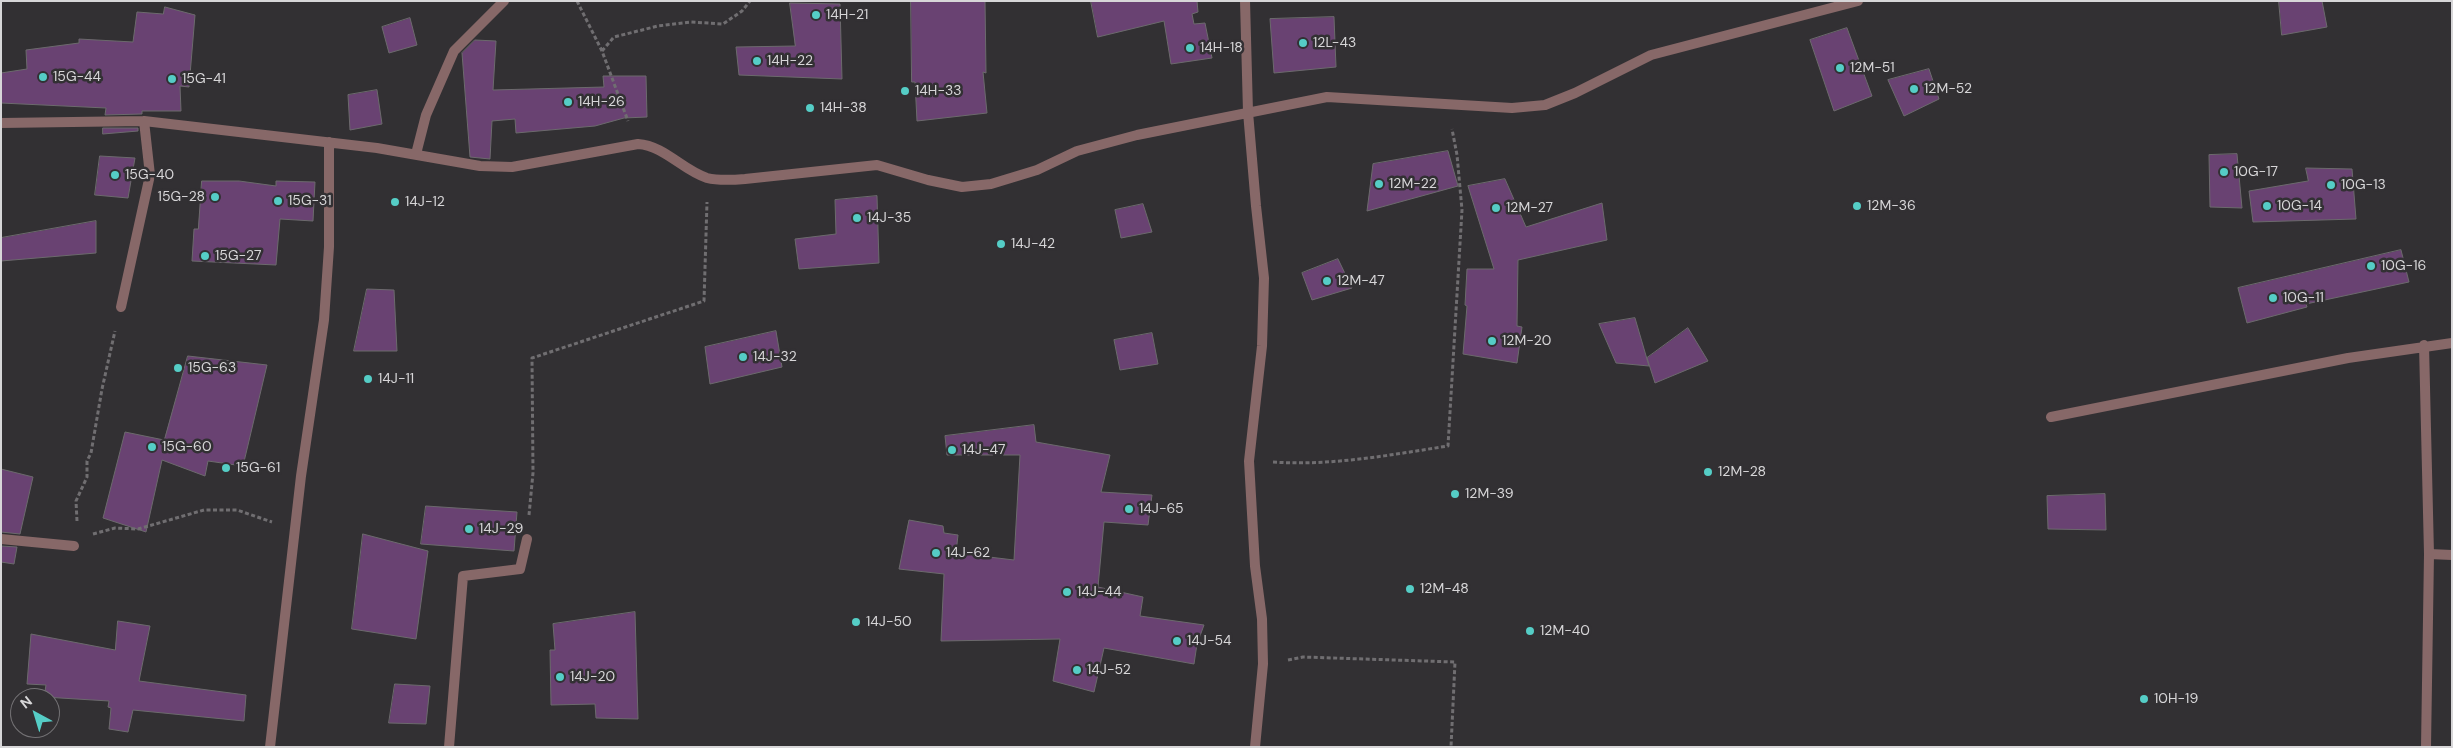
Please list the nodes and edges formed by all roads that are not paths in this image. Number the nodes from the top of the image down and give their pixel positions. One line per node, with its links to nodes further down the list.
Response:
1 (504, 1): 8 (street)
2 (1245, 1): 4 (street)
3 (1858, 1): 4 (street)
4 (1248, 112): 8 (street); 20 (street)
5 (144, 121): 6 (street); 7 (street); 9 (street)
6 (1, 123)
7 (329, 142): 8 (street); 18 (street)
8 (416, 154)
9 (121, 306)
10 (2452, 342): 11 (street)
11 (2424, 345): 12 (street); 16 (street)
12 (2051, 417)
13 (527, 538): 19 (street)
14 (1, 539): 15 (street)
15 (74, 546)
16 (2429, 554): 17 (street); 21 (street)
17 (2452, 555)
18 (270, 747)
19 (449, 747)
20 (1255, 747)
21 (2426, 747)

